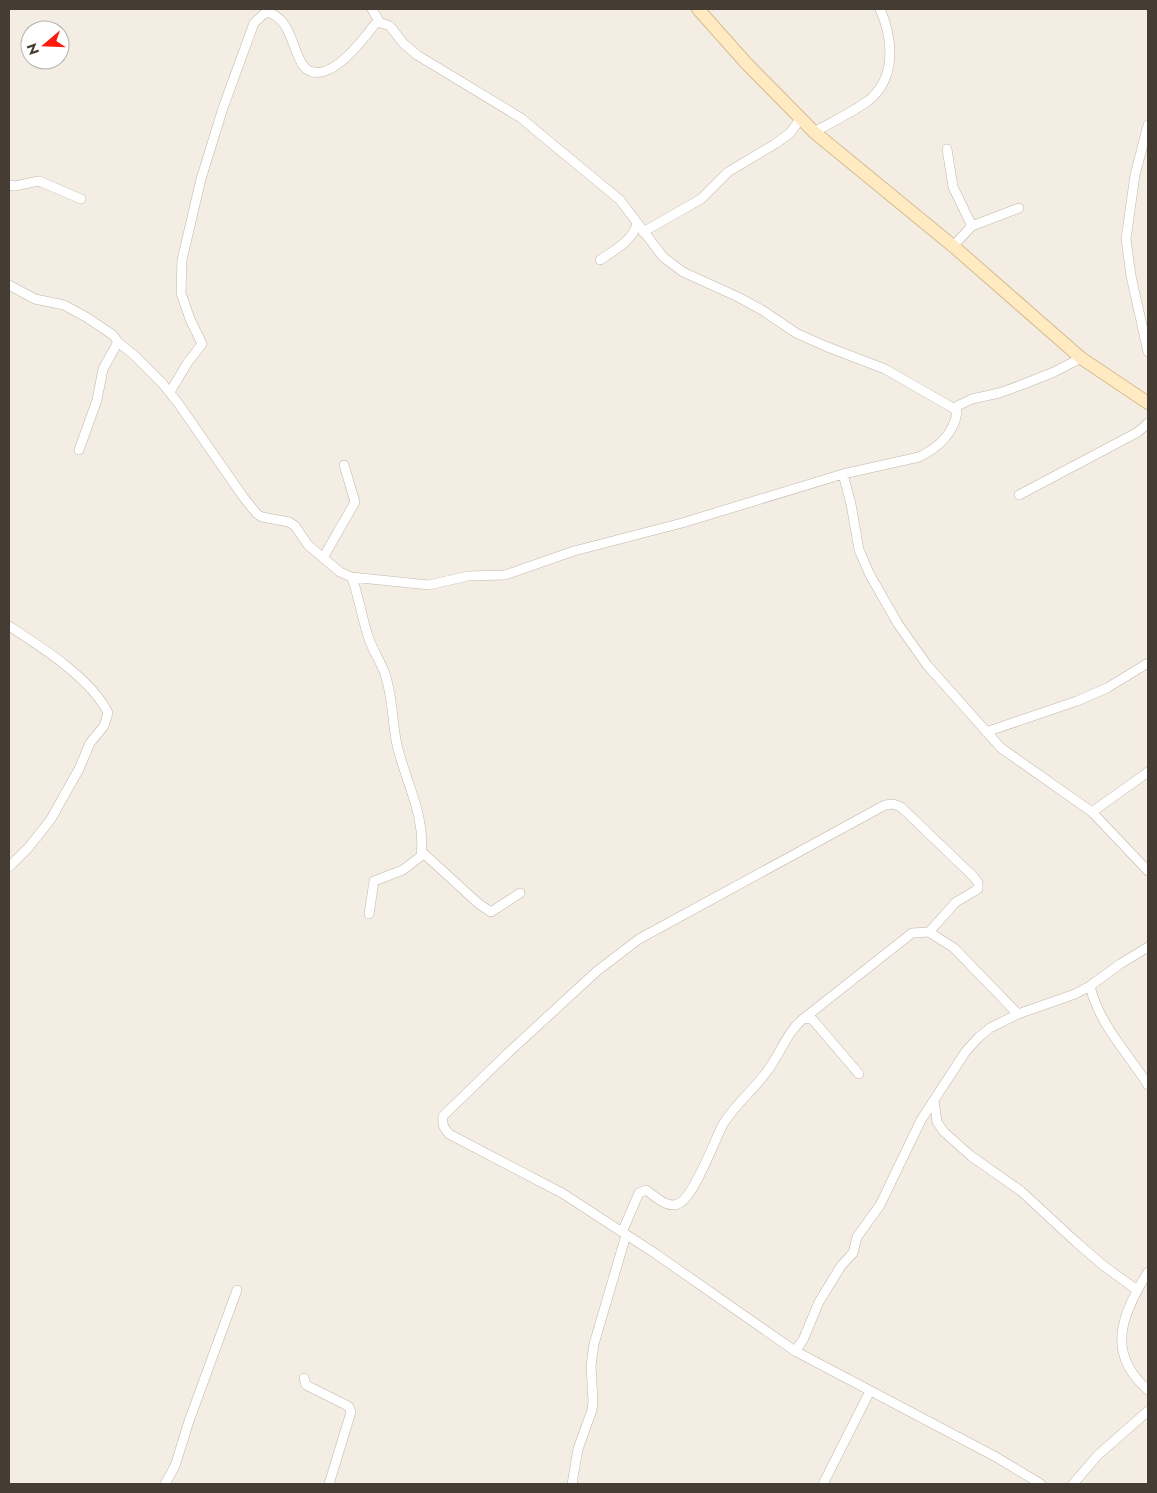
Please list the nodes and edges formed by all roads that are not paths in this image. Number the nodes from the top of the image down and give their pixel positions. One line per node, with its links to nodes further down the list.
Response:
1 (372, 9): 4 (street)
2 (698, 9): 5 (main road)
3 (880, 9): 7 (street)
4 (380, 23): 12 (street); 21 (street)
5 (801, 118): 7 (main road); 14 (street)
6 (1148, 125): 19 (street)
7 (814, 132): 15 (main road)
8 (947, 149): 13 (street)
9 (9, 185): 10 (street)
10 (81, 199)
11 (1019, 208): 13 (street)
12 (637, 223): 14 (street); 16 (street)
13 (972, 226): 15 (street)
14 (643, 232): 23 (street)
15 (953, 246): 20 (main road)
16 (600, 260)
17 (9, 285): 18 (street)
18 (118, 342): 21 (street); 25 (street)
19 (1148, 352)
20 (1081, 358): 22 (main road); 23 (street)
21 (170, 392): 29 (street)
22 (1148, 403)
23 (953, 408): 27 (street)
24 (1148, 423): 28 (street)
25 (79, 450)
26 (344, 465): 29 (street)
27 (843, 474): 30 (street); 33 (street)
28 (1019, 494)
29 (323, 558): 30 (street)
30 (351, 577): 36 (street)
31 (9, 626): 37 (street)
32 (1148, 662): 33 (street)
33 (986, 732): 35 (street)
34 (1148, 772): 35 (street)
35 (1092, 812): 38 (street)
36 (421, 851): 39 (street); 40 (street)
37 (9, 867)
38 (1148, 871)
39 (520, 894)
40 (369, 914)
41 (929, 932): 44 (street); 45 (street); 49 (street)
42 (1148, 948): 43 (street)
43 (1090, 986): 44 (street); 47 (street)
44 (1018, 1014): 48 (street)
45 (803, 1019): 46 (street); 49 (street)
46 (859, 1074)
47 (1148, 1084)
48 (934, 1100): 52 (street); 53 (street)
49 (624, 1233): 53 (street); 60 (street)
50 (1148, 1272): 52 (street)
51 (237, 1290): 58 (street)
52 (1137, 1290): 55 (street)
53 (795, 1351): 56 (street)
54 (304, 1378): 59 (street)
55 (1148, 1390)
56 (870, 1391): 61 (street); 62 (street)
57 (1148, 1411): 63 (street)
58 (165, 1484)
59 (329, 1484)
60 (572, 1484)
61 (823, 1484)
62 (1041, 1484)
63 (1073, 1484)

